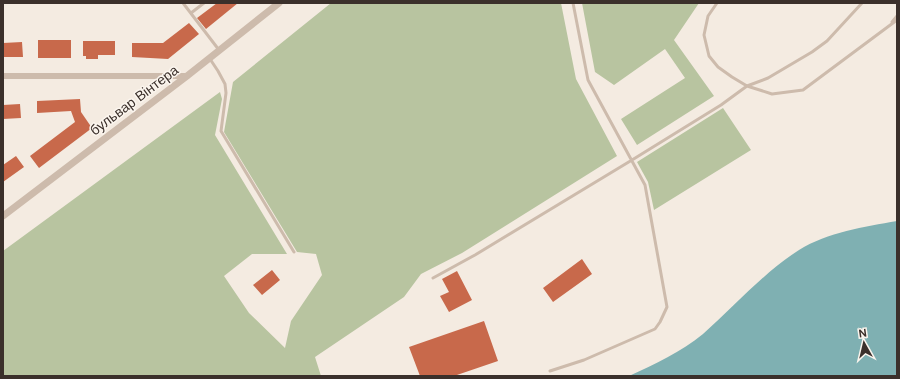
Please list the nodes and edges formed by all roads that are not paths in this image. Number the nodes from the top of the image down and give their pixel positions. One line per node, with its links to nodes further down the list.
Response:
1 (183, 3): 7 (lane)
2 (204, 3): 7 (lane)
3 (573, 3): 16 (lane)
4 (717, 3): 15 (lane)
5 (862, 3): 15 (lane)
6 (276, 4): 11 (street, бульвар Вінтера)
7 (191, 13): 11 (lane)
8 (897, 16): 10 (lane)
9 (897, 20): 10 (lane)
10 (890, 25): 15 (lane)
11 (219, 50): 12 (street, бульвар Вінтера)
12 (209, 58): 14 (street, бульвар Вінтера); 18 (lane)
13 (3, 76): 14 (street)
14 (186, 76): 17 (street, бульвар Вінтера)
15 (747, 86): 16 (lane)
16 (632, 160): 19 (lane); 20 (lane)
17 (3, 216)
18 (294, 252)
19 (433, 278)
20 (550, 371)

